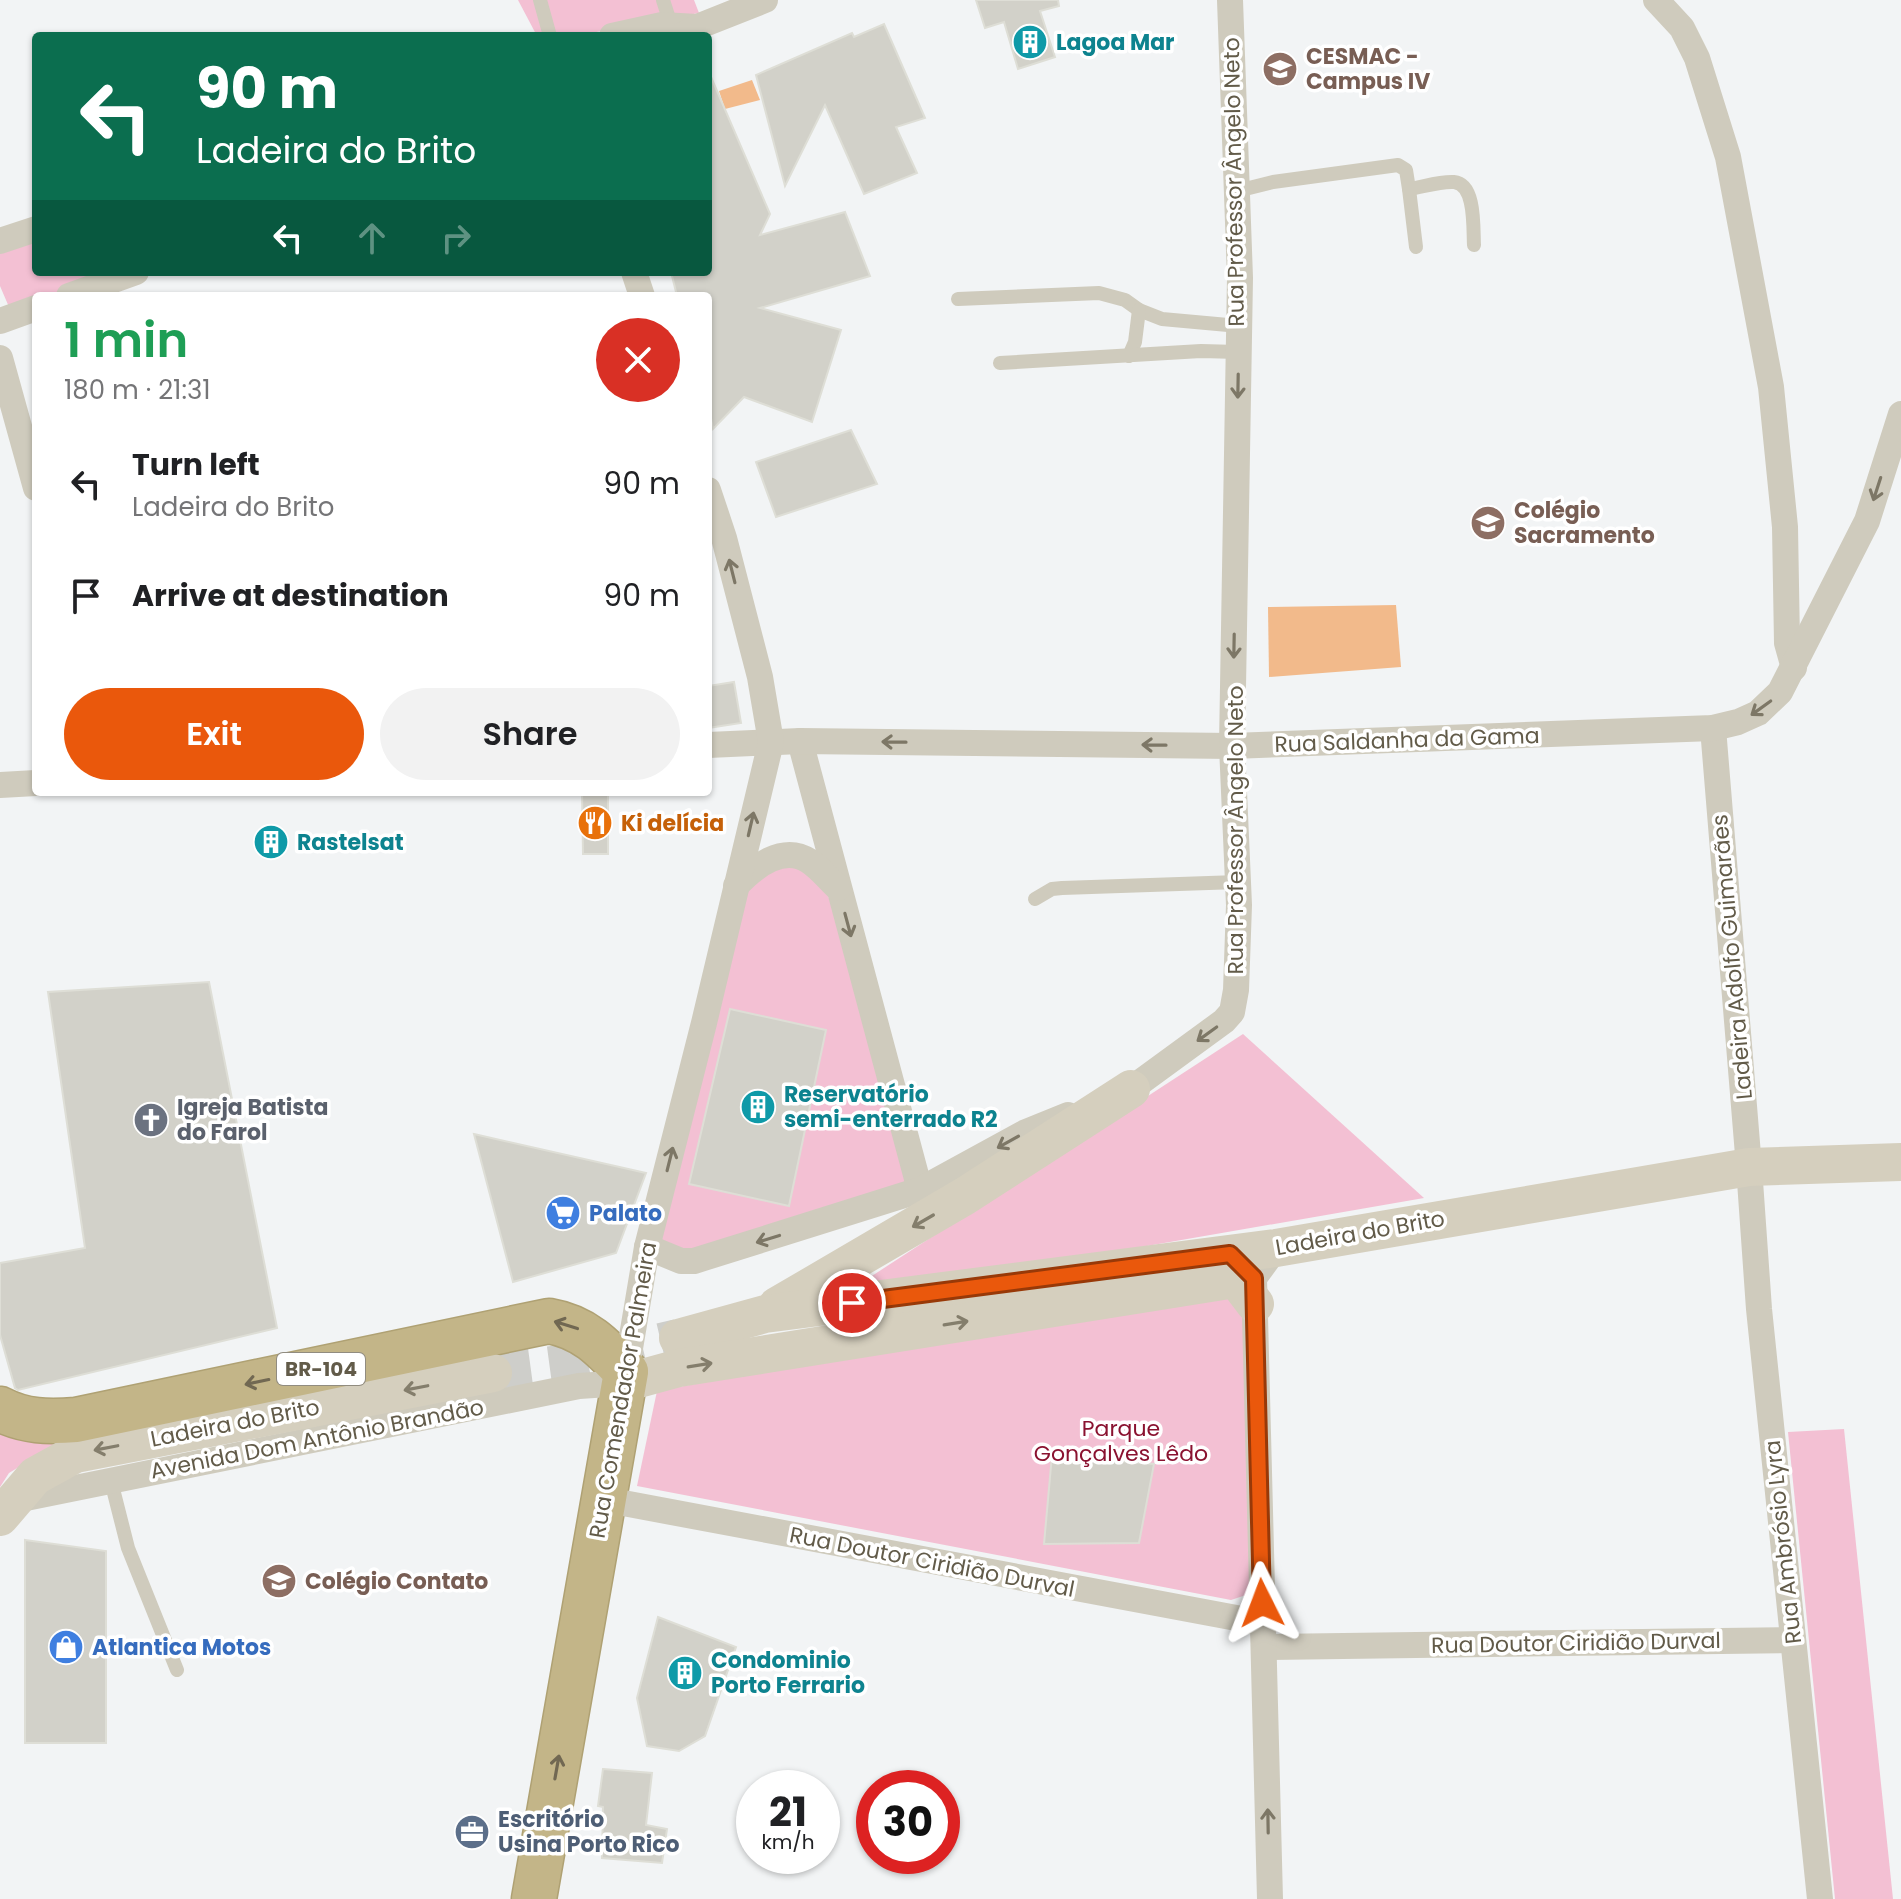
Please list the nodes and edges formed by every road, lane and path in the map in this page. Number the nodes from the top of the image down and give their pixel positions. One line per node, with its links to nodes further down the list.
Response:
1 (540, 0): 7 (lane)
2 (663, 0): 6 (lane)
3 (765, 0): 6 (street)
4 (1230, 0): 10 (street, Rua Professor Ângelo Neto)
5 (1656, 0): 29 (street)
6 (683, 29): 8 (street)
7 (549, 32)
8 (653, 32)
9 (1409, 189): 10 (lane); 13 (lane); 14 (lane)
10 (1237, 191): 21 (street, Rua Professor Ângelo Neto)
11 (32, 230): 12 (street)
12 (0, 241)
13 (1474, 245)
14 (1416, 247)
15 (125, 276): 16 (street)
16 (80, 292)
17 (958, 299): 19 (lane)
18 (32, 309): 20 (street)
19 (1139, 310): 21 (lane); 23 (lane)
20 (0, 321)
21 (1239, 326): 22 (street, Rua Professor Ângelo Neto)
22 (1238, 352): 23 (lane); 34 (street, Rua Professor Ângelo Neto, one-way to 34)
23 (1129, 356): 25 (lane)
24 (0, 358): 27 (street)
25 (1000, 363)
26 (1901, 414): 29 (street, Rua Saldanha da Gama, one-way to 29)
27 (32, 474)
28 (712, 511): 32 (street, Rua Comendador Palmeira, one-way to 28)
29 (1794, 668): 30 (street, Rua Saldanha da Gama, one-way to 30)
30 (1713, 728): 34 (street, Rua Saldanha da Gama); 43 (street, Ladeira Adolfo Guimarães)
31 (800, 741): 32 (street, Rua Saldanha da Gama); 34 (street, Rua Saldanha da Gama, one-way to 31); 39 (street)
32 (771, 742): 33 (street, Rua Saldanha da Gama); 38 (street, Rua Comendador Palmeira, one-way to 32)
33 (712, 745)
34 (1232, 746): 37 (street, Rua Professor Ângelo Neto)
35 (32, 783): 36 (street)
36 (0, 785)
37 (1238, 882): 40 (lane); 41 (street, Rua Professor Ângelo Neto, one-way to 41)
38 (736, 886): 39 (street); 45 (street, Rua Comendador Palmeira, one-way to 38)
39 (838, 889): 44 (street, one-way to 44)
40 (1035, 899)
41 (1131, 1089): 44 (street, Rua Professor Ângelo Neto, one-way to 44); 47 (main road, one-way to 47)
42 (1901, 1162): 43 (main road, Ladeira do Brito)
43 (1750, 1176): 46 (main road, Ladeira do Brito); 56 (street, Rua Ambrósio Lyra)
44 (920, 1190): 45 (street, Rua Professor Ângelo Neto, one-way to 45)
45 (647, 1247): 50 (street, Rua Comendador Palmeira)
46 (1254, 1271): 47 (main road, Ladeira do Brito); 50 (main road, one-way to 46); 55 (street)
47 (765, 1314): 48 (main road, Ladeira do Brito)
48 (678, 1338)
49 (493, 1373): 54 (main road, Ladeira do Brito, one-way to 54)
50 (625, 1378): 51 (highway, BR-104, one-way to 51); 52 (street, Avenida Dom Antônio Brandão); 53 (highway, Rua Comendador Palmeira)
51 (0, 1409)
52 (111, 1481): 54 (street, Avenida Dom Antônio Brandão); 57 (lane)
53 (602, 1499): 55 (street, Rua Doutor Ciridião Durval); 58 (highway, Rua Comendador Palmeira, one-way to 53)
54 (5, 1509)
55 (1263, 1635): 56 (street, Rua Doutor Ciridião Durval); 59 (street, one-way to 55)
56 (1793, 1640): 60 (street, Rua Ambrósio Lyra)
57 (177, 1670)
58 (534, 1899)
59 (1270, 1899)
60 (1820, 1899)

